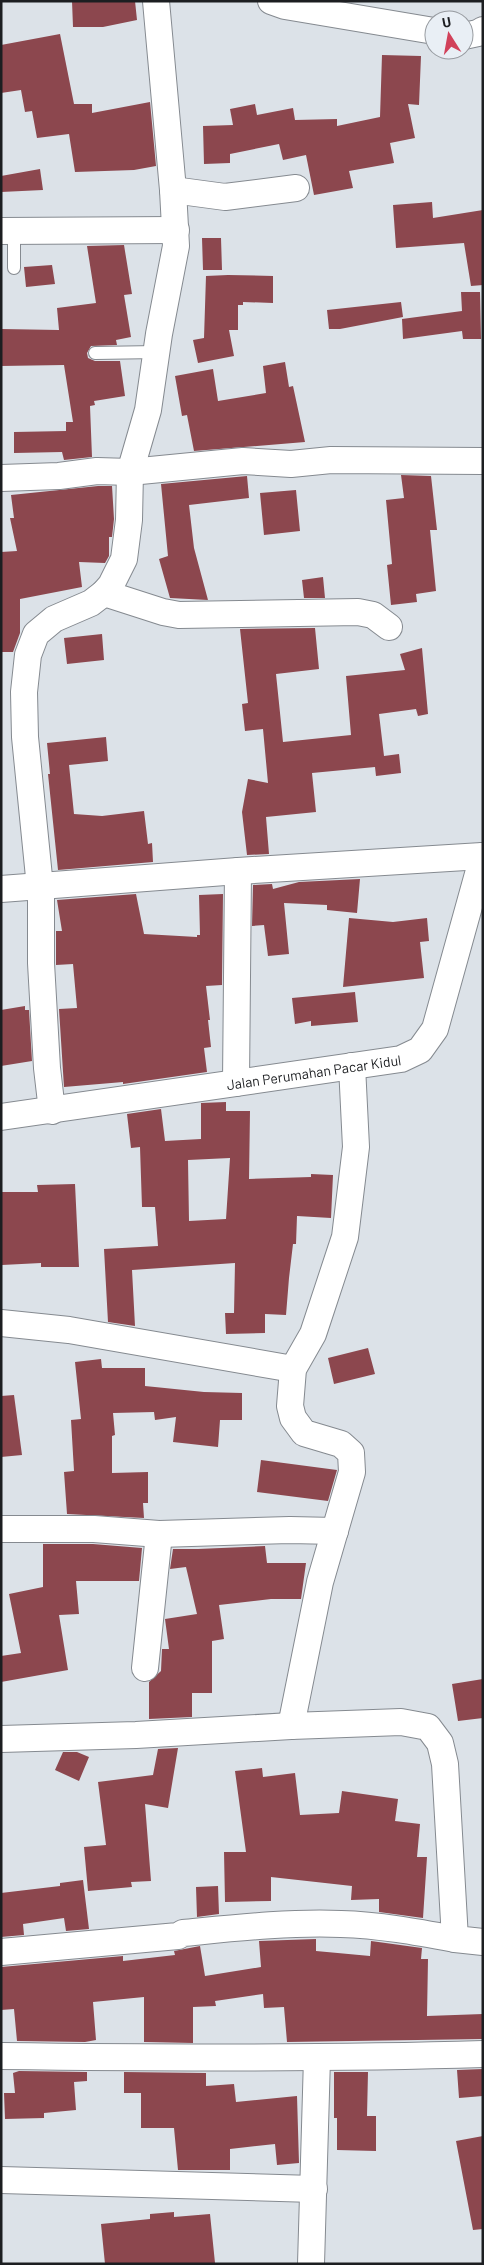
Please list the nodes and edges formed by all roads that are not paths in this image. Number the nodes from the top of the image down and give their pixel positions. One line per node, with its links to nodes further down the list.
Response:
1 (156, 1): 5 (street)
2 (271, 1): 3 (street)
3 (424, 29)
4 (296, 188): 5 (street)
5 (173, 190): 6 (street)
6 (176, 230): 7 (street); 9 (street)
7 (8, 231): 8 (lane)
8 (14, 268)
9 (157, 352): 10 (lane); 12 (street)
10 (95, 353)
11 (483, 462): 12 (street)
12 (130, 472): 13 (street); 14 (street)
13 (1, 478)
14 (104, 593): 15 (street); 18 (street)
15 (389, 626)
16 (483, 856): 17 (street); 20 (street, Jalan Perumahan Pacar Kidul)
17 (238, 871): 18 (street); 21 (street)
18 (40, 887): 19 (street); 22 (street)
19 (1, 889)
20 (352, 1066): 21 (street, Jalan Perumahan Pacar Kidul); 25 (street)
21 (236, 1083): 22 (street, Jalan Perumahan Pacar Kidul)
22 (52, 1111): 23 (street, Jalan Perumahan Pacar Kidul)
23 (1, 1117)
24 (1, 1323): 25 (street)
25 (293, 1369): 27 (street)
26 (1, 1528): 28 (street)
27 (334, 1531): 28 (street); 30 (street)
28 (160, 1534): 29 (street)
29 (145, 1668)
30 (291, 1726): 31 (street); 32 (street)
31 (1, 1739)
32 (455, 1939): 33 (street); 34 (street)
33 (483, 1942)
34 (1, 1952)
35 (483, 2054): 37 (street)
36 (1, 2056): 37 (street)
37 (317, 2058): 39 (street)
38 (1, 2180): 39 (street)
39 (314, 2189): 40 (street)
40 (310, 2264)

